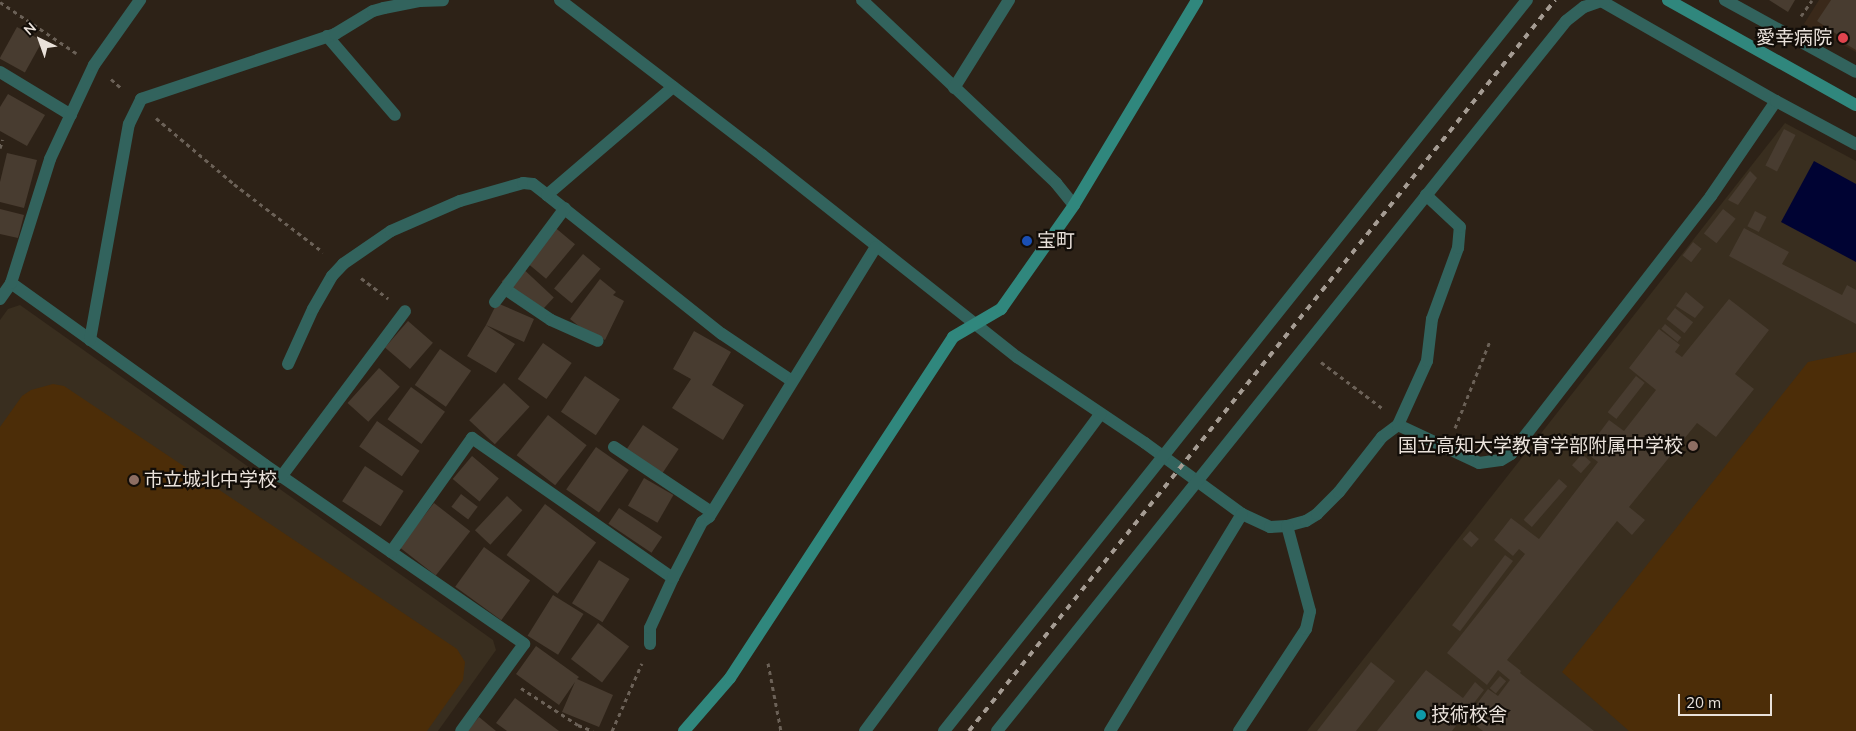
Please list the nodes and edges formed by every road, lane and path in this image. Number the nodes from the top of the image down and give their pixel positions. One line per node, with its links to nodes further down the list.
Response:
1 (140, 0): 15 (street)
2 (443, 0): 14 (street)
3 (560, 0): 18 (street)
4 (862, 0): 19 (street)
5 (1010, 0): 19 (street)
6 (1197, 0): 30 (street)
7 (1527, 0): 50 (street)
8 (1668, 0): 22 (street)
9 (1725, 0): 17 (street)
10 (1812, 0): 13 (path)
11 (1603, 1): 20 (street); 29 (street)
12 (0, 2): 15 (path)
13 (1795, 25)
14 (327, 36): 21 (street); 23 (street)
15 (94, 65): 21 (path); 24 (street)
16 (0, 72): 24 (street)
17 (1856, 72)
18 (673, 87): 28 (street); 32 (street)
19 (954, 88): 30 (street)
20 (1776, 101): 26 (street); 49 (street)
21 (139, 103): 33 (path); 40 (street)
22 (1856, 105)
23 (395, 114)
24 (70, 115): 34 (street)
25 (3, 139): 27 (path)
26 (1856, 144)
27 (0, 148)
28 (548, 194): 31 (street); 33 (street)
29 (1426, 195): 47 (street); 52 (street)
30 (1074, 205): 39 (street)
31 (565, 208): 35 (street); 45 (street)
32 (876, 247): 39 (street); 45 (street)
33 (342, 264): 38 (path); 44 (street)
34 (11, 283): 36 (street); 40 (street)
35 (505, 289): 37 (street); 41 (street)
36 (0, 299)
37 (495, 302)
38 (405, 310): 51 (street)
39 (974, 324): 46 (street); 63 (street)
40 (90, 340): 51 (street)
41 (598, 341)
42 (1490, 341): 49 (path)
43 (1320, 361): 47 (path)
44 (288, 364)
45 (792, 381): 53 (street)
46 (1100, 414): 50 (street); 64 (street)
47 (1398, 425): 49 (street); 55 (street)
48 (614, 447): 53 (street)
49 (1446, 449)
50 (1163, 456): 52 (street); 65 (street)
51 (281, 477): 56 (street)
52 (1196, 481): 54 (street); 66 (street)
53 (711, 512): 57 (street)
54 (1242, 514): 55 (street); 67 (street)
55 (1287, 526): 68 (street)
56 (391, 552): 57 (street); 59 (street)
57 (672, 578): 58 (street)
58 (650, 644): 62 (path)
59 (504, 672): 60 (street); 61 (path)
60 (461, 731)
61 (593, 731)
62 (612, 731)
63 (684, 731)
64 (865, 731)
65 (944, 731)
66 (997, 731)
67 (1110, 731)
68 (1239, 731)

